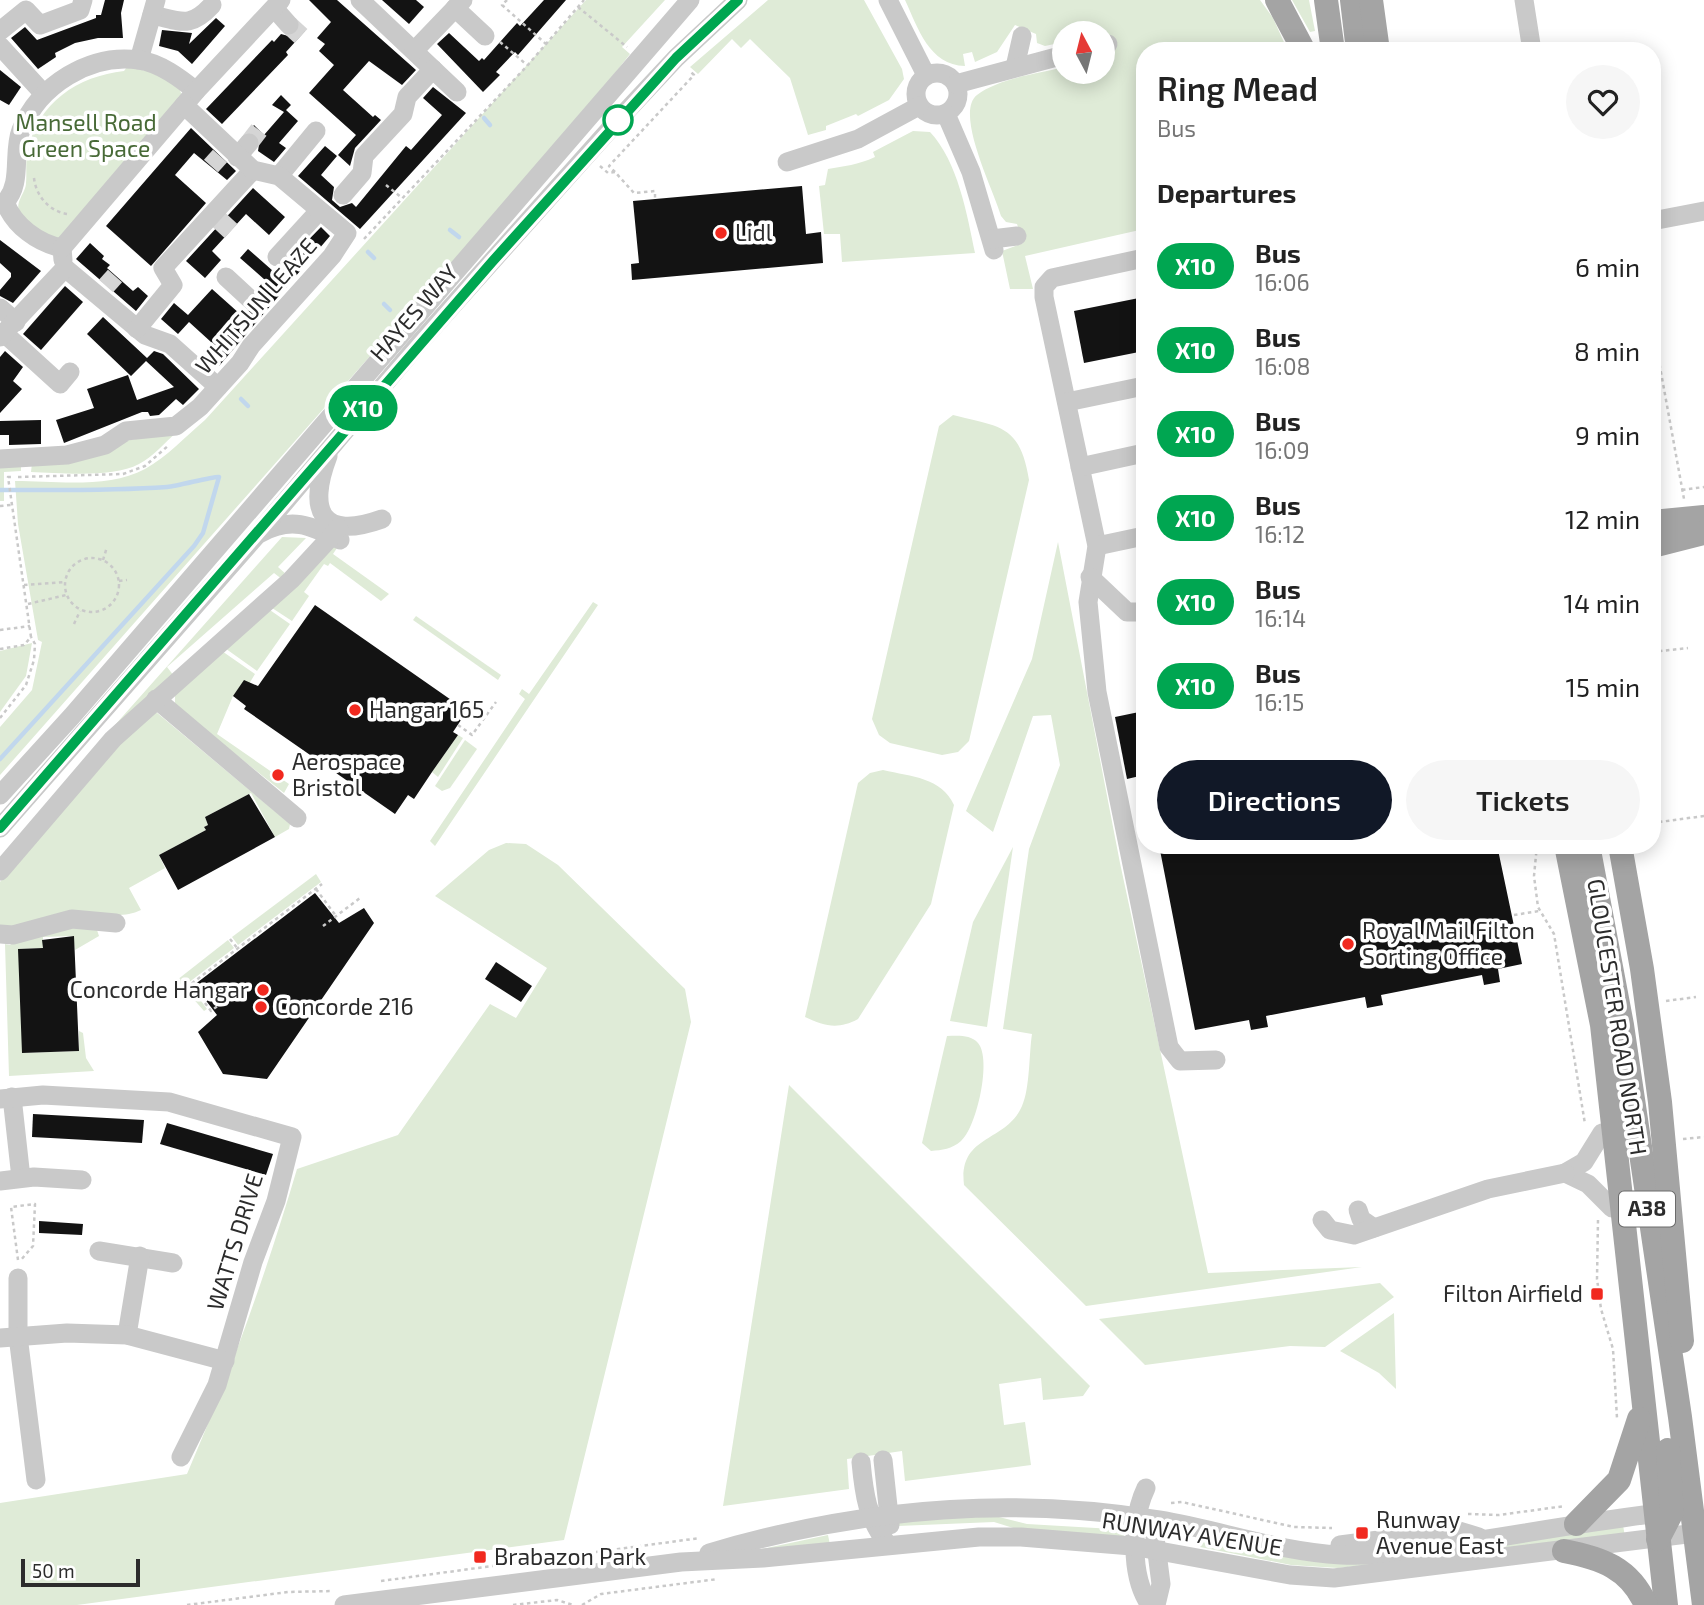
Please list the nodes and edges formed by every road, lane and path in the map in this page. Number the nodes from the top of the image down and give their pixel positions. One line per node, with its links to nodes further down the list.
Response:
1 (83, 0): 18 (street)
2 (360, 0): 28 (street)
3 (507, 0): 26 (path)
4 (583, 0): 29 (path)
5 (690, 0): 29 (street, HAYES WAY)
6 (738, 0): 73 (street, HAYES WAY)
7 (888, 0): 36 (street)
8 (1277, 0): 21 (main road)
9 (1326, 0): 22 (main road)
10 (1352, 0): 23 (main road)
11 (1371, 0): 24 (main road)
12 (1524, 0): 25 (street)
13 (277, 4): 17 (street); 40 (street)
14 (459, 4): 19 (street); 28 (street)
15 (212, 5): 16 (street)
16 (154, 8): 31 (street)
17 (289, 25)
18 (0, 31)
19 (485, 36): 32 (path)
20 (1022, 36): 34 (street)
21 (1299, 42)
22 (1332, 42)
23 (1357, 42)
24 (1377, 42)
25 (1531, 42)
26 (546, 44)
27 (0, 46): 39 (street)
28 (414, 51): 35 (street)
29 (638, 57): 117 (street, HAYES WAY)
30 (1052, 58): 34 (street)
31 (139, 60): 39 (street); 40 (street, WHITSUN LEAZE)
32 (527, 66)
33 (685, 66): 47 (path)
34 (1014, 67): 37 (street)
35 (433, 69): 38 (street); 54 (street)
36 (926, 75): 37 (street); 41 (street)
37 (956, 84): 42 (street)
38 (457, 92)
39 (44, 94): 49 (street)
40 (190, 98): 46 (street, WHITSUN LEAZE); 59 (street)
41 (919, 106): 42 (street); 44 (street)
42 (946, 114): 58 (street)
43 (316, 131): 48 (street)
44 (787, 162)
45 (598, 164): 47 (path)
46 (253, 170): 48 (street, WHITSUN LEAZE); 66 (street)
47 (615, 172): 52 (path)
48 (279, 176): 54 (street, WHITSUN LEAZE)
49 (15, 177): 53 (street); 56 (path)
50 (386, 185): 51 (path)
51 (402, 198)
52 (655, 199)
53 (2, 202): 59 (street)
54 (330, 207): 60 (street); 65 (street, WHITSUN LEAZE)
55 (1704, 211): 57 (street)
56 (69, 214)
57 (1661, 219)
58 (1017, 236)
59 (62, 248): 62 (street)
60 (277, 257)
61 (1136, 260): 72 (street)
62 (65, 268): 66 (street); 67 (street)
63 (226, 277): 65 (street)
64 (0, 308): 67 (street)
65 (263, 312): 70 (street, WHITSUN LEAZE)
66 (137, 329): 70 (street)
67 (7, 331): 68 (street)
68 (70, 372)
69 (1661, 373): 78 (path)
70 (218, 387): 76 (street, WHITSUN LEAZE)
71 (1136, 388): 72 (street)
72 (1067, 402): 75 (street)
73 (333, 442): 86 (street, HAYES WAY); 88 (street)
74 (1136, 455): 75 (street)
75 (1080, 467): 92 (street)
76 (4, 468): 80 (path)
77 (1704, 487): 78 (path)
78 (1682, 490): 79 (path)
79 (1684, 499)
80 (11, 505): 81 (path); 99 (path)
81 (0, 506)
82 (1704, 517): 84 (main road)
83 (382, 519): 88 (street)
84 (1661, 521)
85 (1704, 526): 89 (main road)
86 (258, 534): 88 (street); 121 (street, HAYES WAY)
87 (1704, 534): 91 (main road)
88 (338, 535): 111 (street)
89 (1661, 535)
90 (1136, 538): 92 (street)
91 (1661, 544)
92 (1097, 545): 95 (street)
93 (107, 547): 94 (path)
94 (103, 560): 97 (path); 98 (path)
95 (1090, 577): 103 (street); 145 (street)
96 (127, 580): 97 (path)
97 (119, 581): 102 (path)
98 (65, 582): 99 (path); 100 (path)
99 (24, 585): 101 (path)
100 (66, 594): 101 (path); 102 (path)
101 (27, 604): 105 (path)
102 (81, 610): 104 (path)
103 (1136, 612)
104 (74, 624)
105 (30, 626): 106 (path); 107 (path)
106 (0, 630)
107 (31, 637): 109 (path); 113 (path)
108 (1688, 648): 110 (path)
109 (0, 649)
110 (1661, 651)
111 (156, 699): 119 (street); 127 (street)
112 (495, 702): 115 (path)
113 (0, 718)
114 (458, 725): 115 (path)
115 (468, 732): 116 (path)
116 (463, 739)
117 (0, 795)
118 (1704, 816): 120 (path)
119 (296, 818)
120 (1661, 822)
121 (0, 828)
122 (1536, 854): 131 (path)
123 (1556, 854): 147 (main road)
124 (1568, 854): 144 (main road, GLOUCESTER ROAD NORTH / A38)
125 (1589, 854): 144 (main road, GLOUCESTER ROAD NORTH / A38)
126 (1622, 854): 167 (main road)
127 (0, 871)
128 (322, 884): 129 (path)
129 (316, 889): 133 (path); 138 (path)
130 (360, 898): 133 (path)
131 (1539, 911): 132 (path); 147 (path)
132 (1514, 915)
133 (336, 916): 135 (path)
134 (116, 923): 136 (street)
135 (323, 926)
136 (0, 934)
137 (230, 939): 138 (path)
138 (238, 949): 142 (path)
139 (1696, 997): 141 (path)
140 (228, 998): 142 (path)
141 (1659, 1002)
142 (211, 1011): 143 (path)
143 (207, 1014)
144 (1612, 1025): 161 (main road, GLOUCESTER ROAD NORTH / A38); 167 (main road, GLOUCESTER ROAD NORTH / A38)
145 (1216, 1060)
146 (6, 1098): 151 (street); 166 (street, WATTS DRIVE)
147 (1593, 1133): 150 (street); 155 (main road)
148 (1704, 1137): 149 (path)
149 (1678, 1140)
150 (1565, 1173): 154 (street); 158 (street)
151 (21, 1178): 152 (street); 153 (street)
152 (82, 1180)
153 (0, 1181)
154 (1588, 1184): 155 (street); 169 (path)
155 (1612, 1208): 161 (main road)
156 (1357, 1210): 158 (street)
157 (1322, 1220): 158 (street)
158 (1374, 1228)
159 (99, 1251): 160 (street)
160 (140, 1256): 162 (street); 164 (street)
161 (1627, 1258): 168 (main road, GLOUCESTER ROAD NORTH / A38)
162 (173, 1263)
163 (18, 1270): 163 (path); 165 (street)
164 (127, 1335): 165 (street); 166 (street)
165 (9, 1337): 174 (street)
166 (225, 1361): 170 (street, WATTS DRIVE)
167 (1678, 1405): 173 (main road); 179 (main road)
168 (1642, 1408): 178 (main road); 179 (main road, GLOUCESTER ROAD NORTH / A38)
169 (1618, 1429)
170 (181, 1457)
171 (883, 1460): 177 (street)
172 (861, 1462): 177 (street)
173 (1704, 1472)
174 (36, 1480)
175 (1146, 1513): 177 (street, RUNWAY AVENUE); 178 (street, RUNWAY AVENUE); 180 (path, RUNWAY AVENUE); 184 (street); 185 (street)
176 (1458, 1514): 178 (path)
177 (879, 1515): 183 (street); 187 (street, RUNWAY AVENUE)
178 (1573, 1515): 179 (street, RUNWAY AVENUE)
179 (1687, 1518): 182 (main road); 197 (main road, GLOUCESTER ROAD NORTH / A38)
180 (1337, 1528)
181 (711, 1536): 188 (path)
182 (1658, 1539): 186 (street, RUNWAY AVENUE); 196 (main road)
183 (888, 1545): 184 (street, RUNWAY AVENUE); 187 (street, RUNWAY AVENUE)
184 (1136, 1547): 185 (street, RUNWAY AVENUE); 193 (street)
185 (1158, 1550): 186 (street, RUNWAY AVENUE); 194 (street)
186 (1564, 1551): 195 (main road)
187 (681, 1562): 189 (street, RUNWAY AVENUE)
188 (371, 1584)
189 (342, 1598): 190 (path)
190 (187, 1605)
191 (513, 1605): 192 (path)
192 (573, 1605)
193 (1150, 1605)
194 (1156, 1605)
195 (1646, 1605)
196 (1666, 1605)
197 (1703, 1605)

